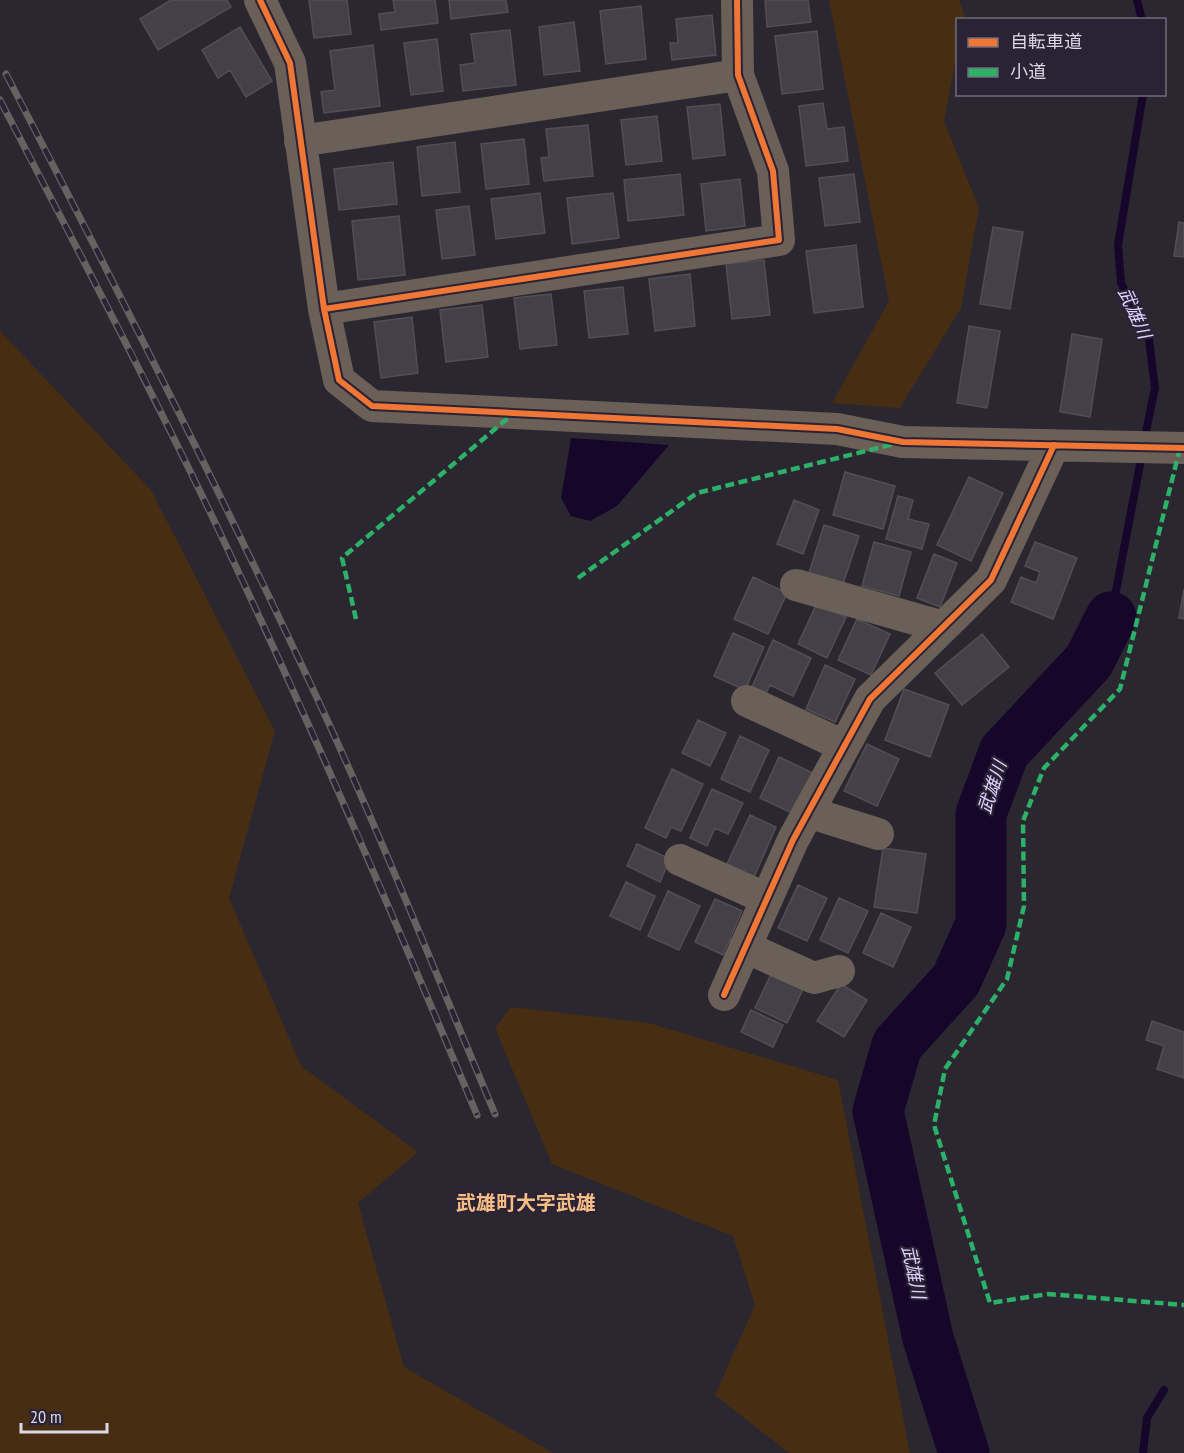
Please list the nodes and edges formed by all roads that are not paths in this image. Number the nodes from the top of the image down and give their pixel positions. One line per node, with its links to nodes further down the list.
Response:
1 (737, 0): 3 (street)
2 (265, 2): 4 (street)
3 (738, 75): 4 (street); 5 (street)
4 (300, 141): 5 (street)
5 (324, 309): 6 (street)
6 (1054, 445): 7 (street); 9 (street)
7 (1182, 448)
8 (796, 585): 9 (street)
9 (943, 627): 11 (street)
10 (747, 701): 11 (street)
11 (844, 746): 12 (street)
12 (808, 812): 13 (street); 15 (street)
13 (878, 834)
14 (680, 860): 15 (street)
15 (766, 899): 16 (street)
16 (745, 947): 17 (street); 18 (street)
17 (839, 971)
18 (724, 995)

